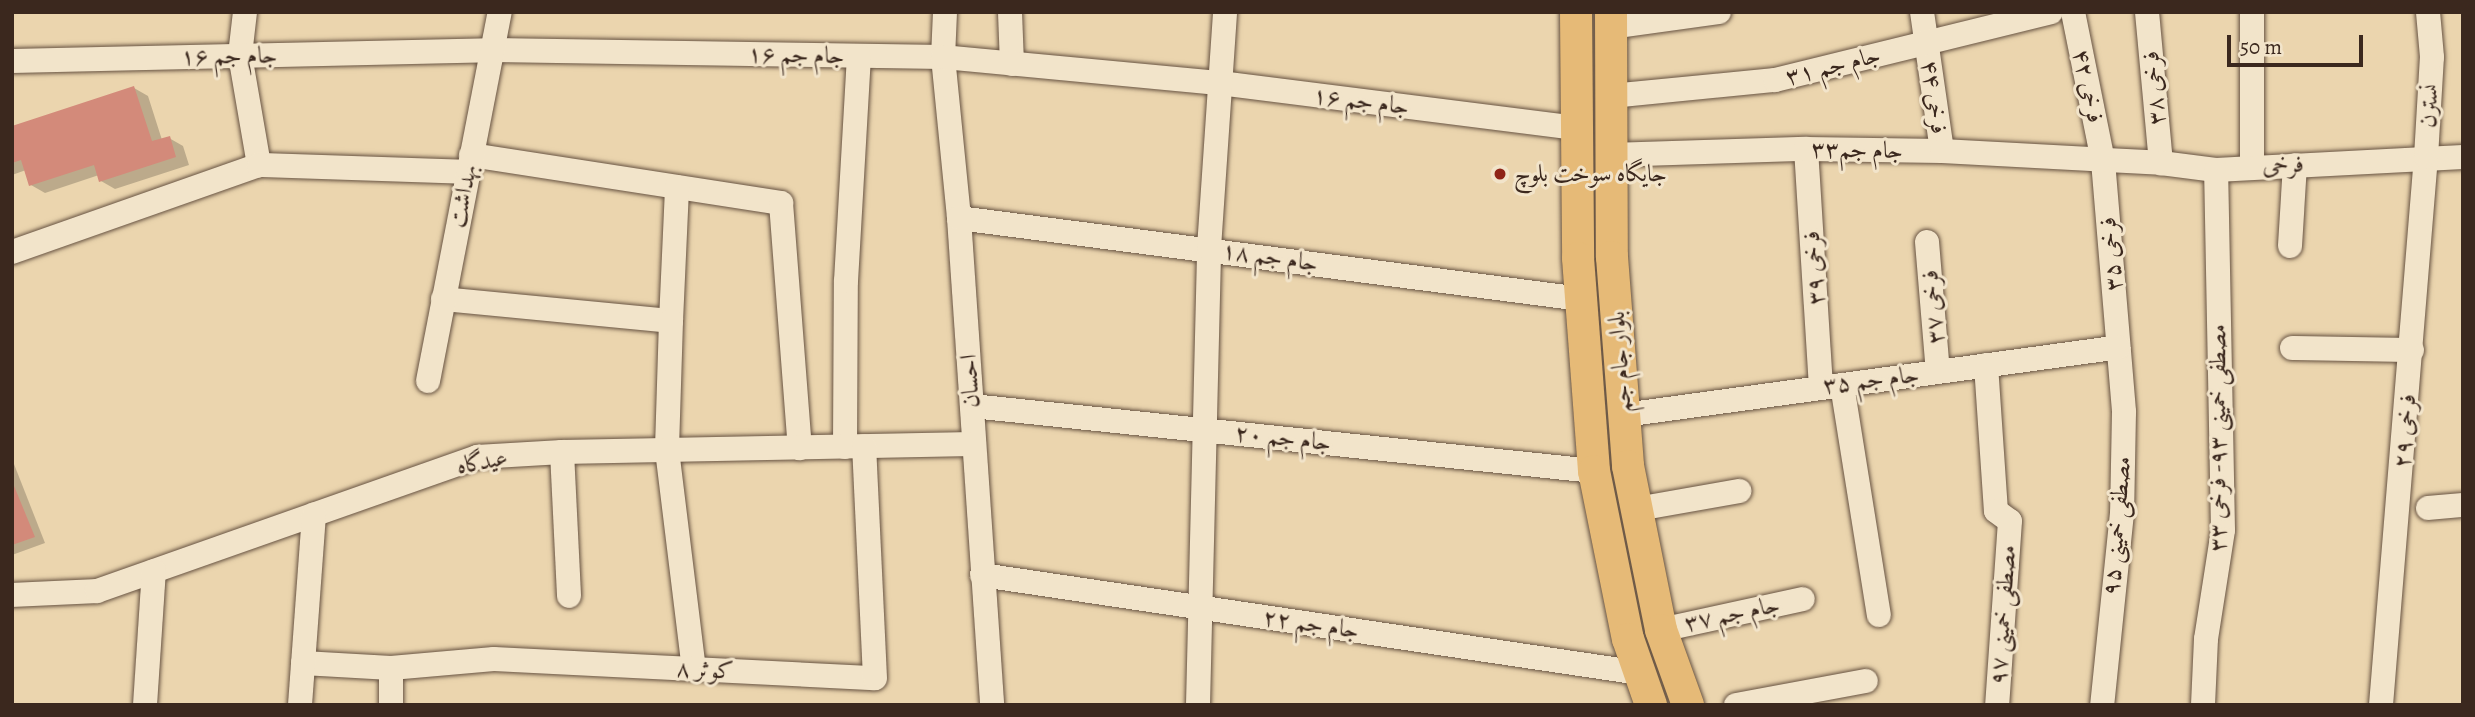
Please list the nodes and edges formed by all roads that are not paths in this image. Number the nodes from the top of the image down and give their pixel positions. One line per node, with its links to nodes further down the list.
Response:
1 (245, 12): 17 (street)
2 (500, 12): 16 (street, بهداشت)
3 (945, 12): 19 (street, احسان)
4 (1010, 12): 21 (street)
5 (1225, 12): 22 (street)
6 (1576, 12): 24 (main road, بلوار جام جم)
7 (1719, 12): 14 (street)
8 (1922, 12): 15 (street, فرخی ۴۴)
9 (2052, 12): 15 (street, جام جم ۳۱)
10 (2073, 12): 30 (street, فرخی ۴۲)
11 (2147, 12): 32 (street, فرخی ۳۸)
12 (2252, 12): 35 (street)
13 (2428, 12): 28 (street, نسترن)
14 (1611, 19): 23 (main road, بلوار جام جم)
15 (1926, 43): 23 (street, جام جم ۳۱); 26 (street, فرخی ۴۴)
16 (490, 50): 17 (street, جام جم ۱۶); 18 (street, جام جم ۱۶); 31 (street, بهداشت)
17 (240, 55): 20 (street, جام جم ۱۶); 34 (street)
18 (859, 56): 19 (street, جام جم ۱۶); 57 (street)
19 (943, 57): 21 (street, جام جم ۱۶); 38 (street, احسان)
20 (12, 61)
21 (1012, 64): 22 (street, جام جم ۱۶)
22 (1220, 83): 24 (street, جام جم ۱۶); 41 (street)
23 (1611, 96): 27 (main road, بلوار جام جم)
24 (1576, 128): 44 (main road, بلوار جام جم)
25 (1806, 149): 26 (street, جام جم۳۳); 27 (street, جام جم۳۳); 52 (street, فرخی ۳۹)
26 (1942, 151): 30 (street, جام جم۳۳)
27 (1610, 155): 54 (main road, بلوار جام جم)
28 (2426, 157): 29 (street, فرخی); 33 (street, فرخی); 48 (street, فرخی ۲۹)
29 (2463, 157)
30 (2104, 161): 32 (street, فرخی); 46 (street, فرخی ۳۵)
31 (469, 163): 34 (street); 37 (street); 43 (street, بهداشت)
32 (2161, 163): 36 (street, فرخی)
33 (2295, 165): 35 (street, فرخی); 40 (street)
34 (260, 166): 42 (street)
35 (2252, 166): 36 (street, فرخی)
36 (2216, 170): 91 (street, مصطفی خمینی ۹۳- فرخی ۳۳)
37 (677, 187): 45 (street); 58 (street)
38 (959, 218): 41 (street, جام جم ۱۸); 53 (street, احسان)
39 (1927, 242): 50 (street, فرخی ۳۷)
40 (2290, 246)
41 (1209, 248): 44 (street, جام جم ۱۸); 55 (street)
42 (12, 252)
43 (443, 299): 45 (street); 51 (street, بهداشت)
44 (1581, 299): 62 (main road, بلوار جام جم)
45 (670, 321): 59 (street)
46 (2118, 347): 49 (street, جام جم ۳۵); 90 (street, مصطفی خمینی ۹۵)
47 (2291, 348): 48 (street)
48 (2412, 350): 92 (street, فرخی ۲۹)
49 (1986, 365): 50 (street, جام جم ۳۵); 89 (street, مصطفی خمینی ۹۷)
50 (1938, 372): 52 (street, جام جم ۳۵)
51 (428, 381)
52 (1832, 386): 54 (street, جام جم ۳۵); 74 (street, فرخی ۳۹)
53 (972, 406): 55 (street, جام جم ۲۰); 56 (street, احسان)
54 (1624, 415): 61 (main road, بلوار جام جم)
55 (1205, 430): 62 (street, جام جم ۲۰); 73 (street)
56 (973, 444): 57 (street, عیدگاه); 69 (street, احسان)
57 (854, 446): 58 (street, عیدگاه); 78 (street, کوثر ۸)
58 (800, 448): 59 (street, عیدگاه)
59 (667, 450): 60 (street, عیدگاه); 78 (street)
60 (562, 452): 67 (street, عیدگاه); 71 (street)
61 (1628, 466): 62 (main road); 65 (main road, بلوار جام جم)
62 (1594, 471): 79 (main road, بلوار جام جم)
63 (1739, 491): 65 (street)
64 (2463, 505): 66 (street)
65 (1637, 509): 75 (main road, بلوار جام جم)
66 (2428, 509)
67 (314, 514): 68 (street, عیدگاه); 76 (street)
68 (154, 571): 70 (street, عیدگاه); 81 (street)
69 (982, 575): 73 (street, جام جم ۲۲); 84 (street, احسان)
70 (12, 595)
71 (569, 596)
72 (1803, 599): 75 (street, جام جم ۳۷)
73 (1200, 607): 79 (street, جام جم ۲۲); 85 (street)
74 (1879, 615)
75 (1661, 629): 87 (main road, بلوار جام جم)
76 (303, 663): 77 (street, کوثر ۸); 82 (street)
77 (391, 668): 78 (street, کوثر ۸); 83 (street)
78 (694, 669)
79 (1640, 673): 86 (main road, بلوار جام جم)
80 (1866, 681): 88 (street)
81 (145, 705)
82 (300, 705)
83 (391, 705)
84 (992, 705)
85 (1198, 705)
86 (1651, 705)
87 (1688, 705)
88 (1735, 705)
89 (1997, 705)
90 (2102, 705)
91 (2203, 705)
92 (2381, 705)

